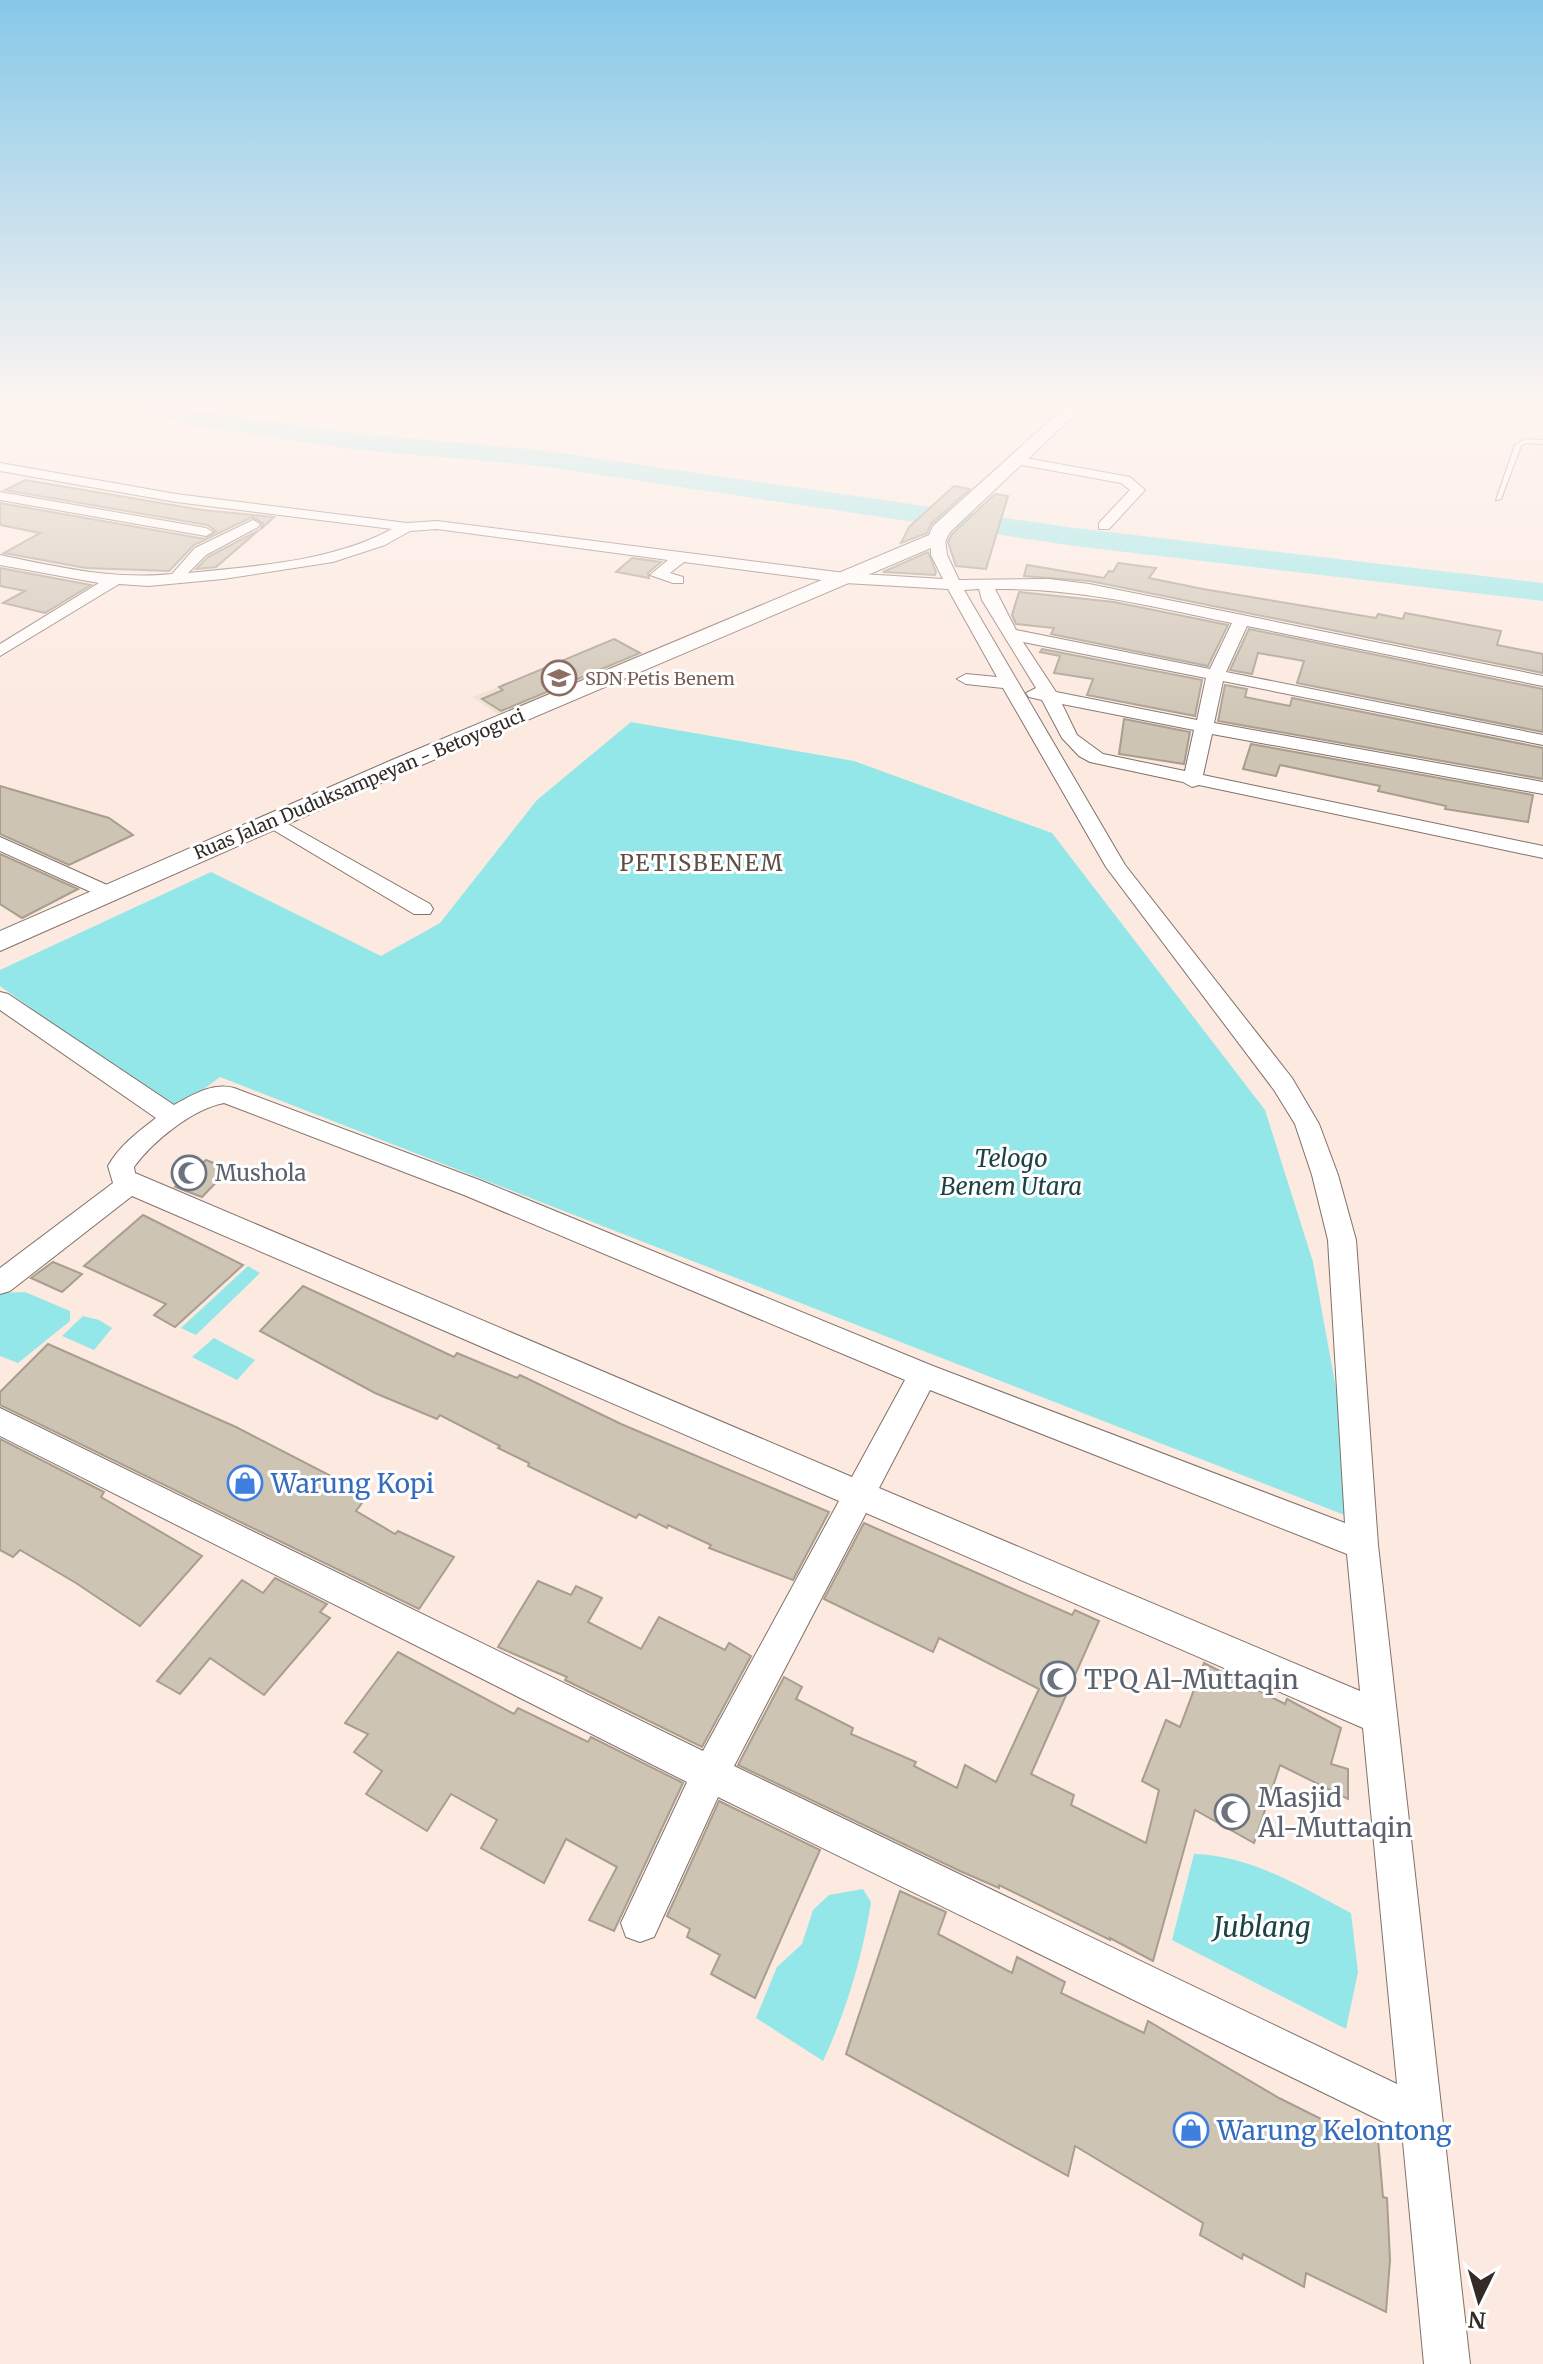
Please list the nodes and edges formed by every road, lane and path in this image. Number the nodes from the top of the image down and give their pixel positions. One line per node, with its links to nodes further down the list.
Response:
1 (105, 514): 9 (street)
2 (307, 514): 7 (street)
3 (958, 514): 8 (main road, Ruas Jalan Duduksampeyan - Betoyoguci)
4 (1115, 514): 6 (street)
5 (253, 524): 12 (street)
6 (1104, 526)
7 (407, 527): 10 (street); 12 (street)
8 (945, 527): 13 (main road, Ruas Jalan Duduksampeyan - Betoyoguci); 16 (street)
9 (206, 532)
10 (681, 557): 13 (street); 14 (street)
11 (0, 560): 15 (street)
12 (177, 578): 15 (street)
13 (845, 578): 16 (street); 28 (main road, Ruas Jalan Duduksampeyan - Betoyoguci)
14 (678, 580)
15 (113, 581): 19 (street)
16 (968, 585): 17 (street); 18 (street); 23 (street)
17 (1242, 618): 20 (street); 22 (street)
18 (1010, 634): 20 (street); 23 (street)
19 (0, 651)
20 (1216, 674): 24 (street); 25 (street)
21 (966, 679): 23 (street)
22 (1543, 681)
23 (1027, 691): 24 (street); 26 (street); 41 (street)
24 (1207, 727): 26 (street); 27 (street)
25 (1543, 740)
26 (1192, 781): 30 (street)
27 (1543, 788)
28 (272, 821): 31 (main road, Ruas Jalan Duduksampeyan - Betoyoguci); 32 (street)
29 (0, 843): 31 (street)
30 (1543, 852)
31 (109, 893): 33 (main road, Ruas Jalan Duduksampeyan - Betoyoguci)
32 (422, 909)
33 (0, 942)
34 (0, 999): 35 (street)
35 (173, 1117): 36 (street); 38 (street)
36 (129, 1184): 37 (street); 40 (street)
37 (0, 1283)
38 (923, 1375): 40 (street); 41 (street)
39 (0, 1421): 43 (street)
40 (862, 1496): 42 (street); 43 (street)
41 (1362, 1545): 42 (street)
42 (1380, 1717): 45 (street)
43 (710, 1774): 44 (street); 45 (street)
44 (640, 1923)
45 (1423, 2119): 46 (street)
46 (1447, 2364)

